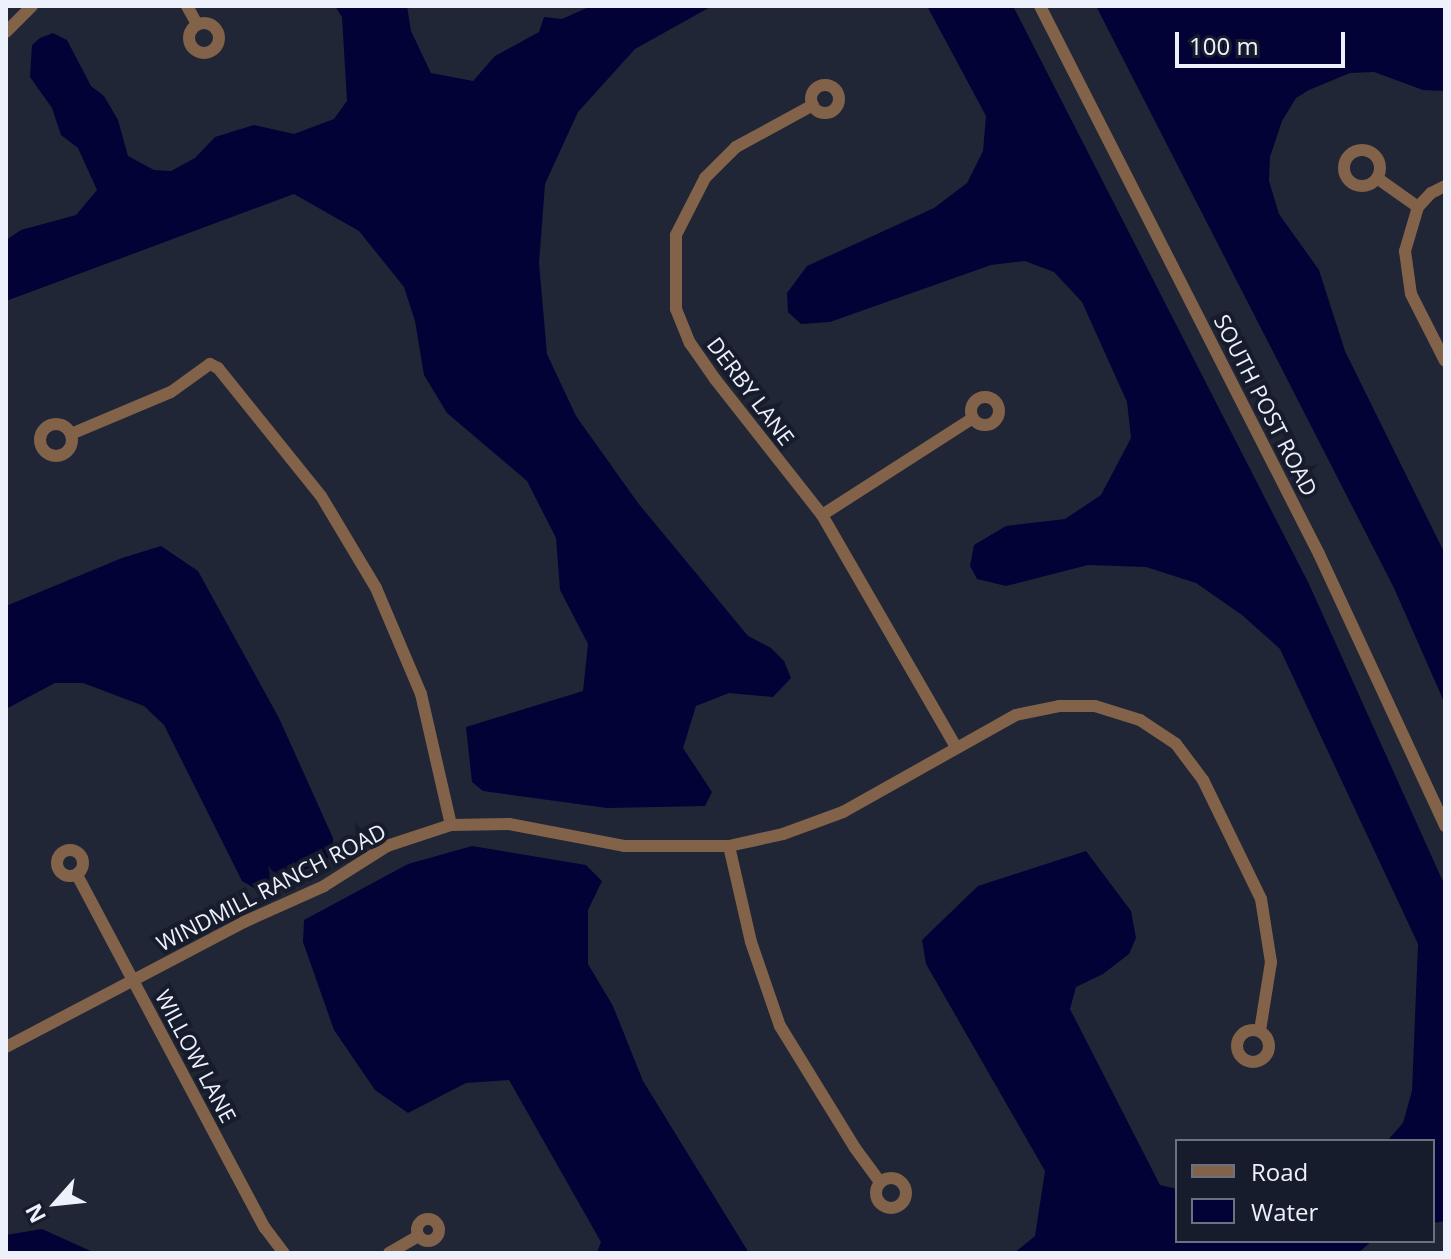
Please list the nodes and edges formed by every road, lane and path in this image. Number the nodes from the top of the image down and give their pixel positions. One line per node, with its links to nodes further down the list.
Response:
1 (32, 6): 5 (street)
2 (187, 6): 4 (street)
3 (1040, 6): 16 (street, SOUTH POST ROAD)
4 (197, 24)
5 (6, 32)
6 (813, 105): 13 (street, DERBY LANE)
7 (1377, 178): 9 (street)
8 (1445, 186): 9 (street)
9 (1418, 207): 10 (street)
10 (1444, 357)
11 (973, 418): 13 (street)
12 (71, 434): 15 (street)
13 (822, 515): 14 (street, DERBY LANE)
14 (956, 747): 17 (street, WINDMILL RANCH ROAD); 20 (street, WINDMILL RANCH ROAD)
15 (451, 825): 17 (street, WINDMILL RANCH ROAD); 19 (street, WINDMILL RANCH ROAD)
16 (1445, 826)
17 (729, 846): 22 (street)
18 (77, 875): 19 (street, WILLOW LANE)
19 (134, 980): 21 (street, WINDMILL RANCH ROAD); 24 (street, WILLOW LANE)
20 (1260, 1031)
21 (6, 1047)
22 (880, 1182)
23 (419, 1236): 25 (street)
24 (284, 1253)
25 (389, 1253)

